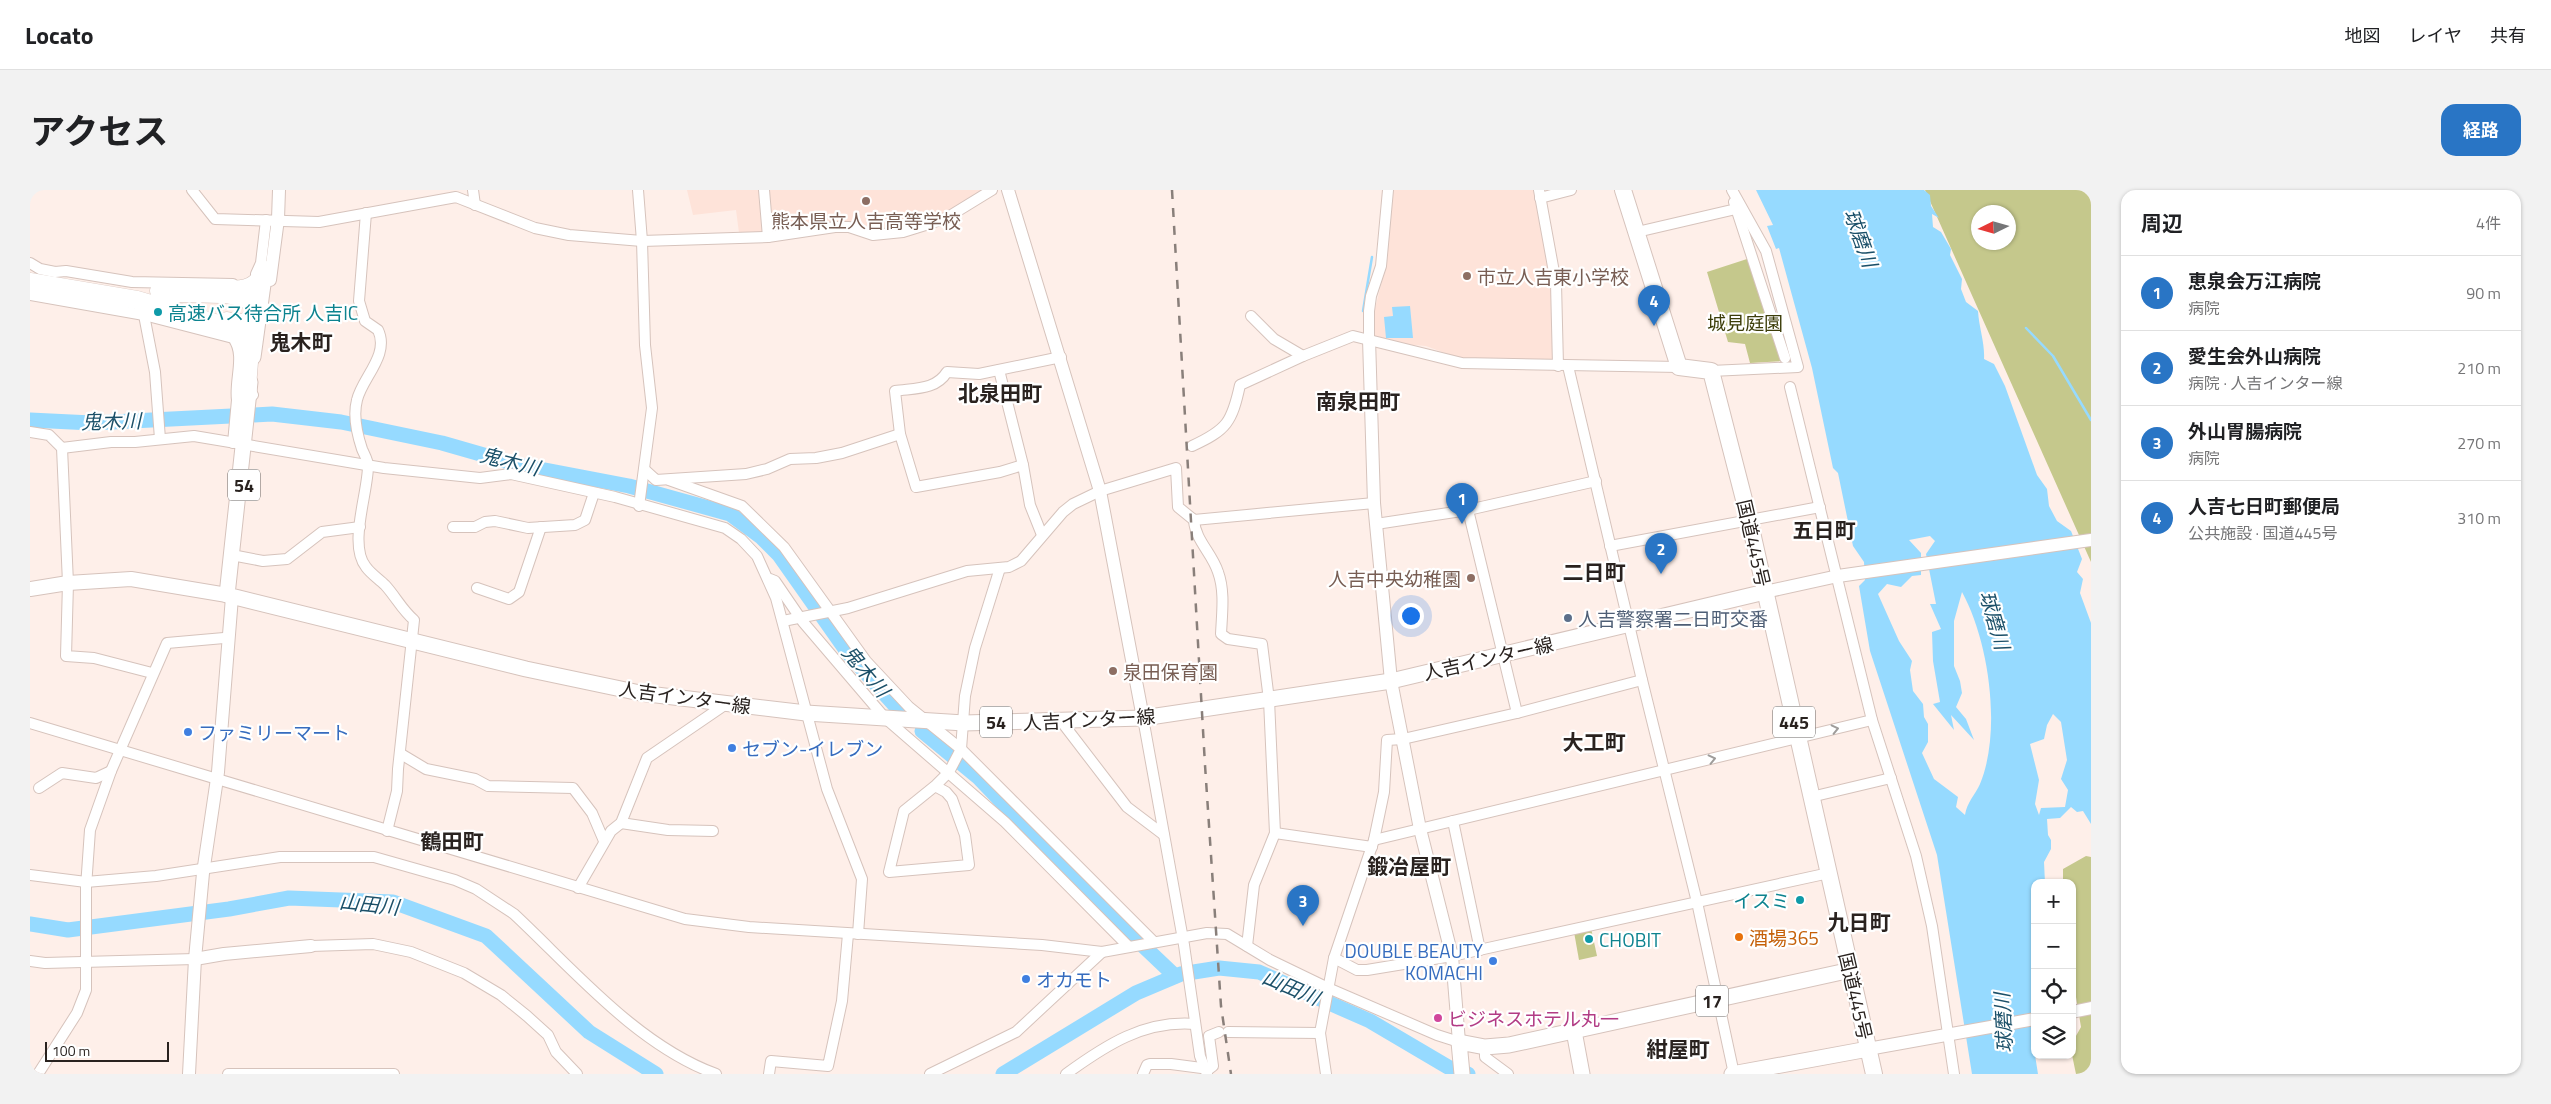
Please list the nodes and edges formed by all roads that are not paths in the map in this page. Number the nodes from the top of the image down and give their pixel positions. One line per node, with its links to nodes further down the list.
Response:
1 (192, 190): 16 (street)
2 (278, 190): 16 (street)
3 (473, 190): 13 (street)
4 (638, 190): 19 (street)
5 (764, 190): 18 (street)
6 (992, 190): 18 (street)
7 (1008, 190): 33 (street)
8 (1388, 190): 31 (street)
9 (1571, 190): 12 (street)
10 (1623, 190): 17 (highway)
11 (1731, 190): 14 (street); 38 (street)
12 (1539, 194): 35 (street)
13 (475, 205): 15 (street); 19 (street)
14 (1736, 209): 17 (street); 34 (street)
15 (366, 213): 16 (street); 47 (street)
16 (272, 219): 20 (street); 21 (street); 28 (street)
17 (1637, 232): 36 (highway)
18 (768, 237): 19 (street)
19 (642, 241): 49 (street)
20 (30, 263)
21 (265, 270): 24 (highway); 28 (main road, 54)
22 (30, 282): 23 (highway)
23 (85, 290): 24 (highway); 27 (highway)
24 (159, 291): 26 (highway)
25 (30, 295): 27 (street)
26 (240, 295): 28 (highway); 30 (highway)
27 (140, 308): 30 (highway); 40 (street); 43 (street)
28 (261, 312): 30 (highway); 40 (main road, 54)
29 (1251, 316): 32 (street)
30 (237, 325): 40 (highway)
31 (1369, 339): 32 (street); 35 (street); 54 (street)
32 (1303, 356): 45 (street)
33 (1061, 357): 37 (street); 52 (street)
34 (1785, 358)
35 (1563, 366): 36 (street); 51 (street)
36 (1680, 367): 38 (highway)
37 (1000, 370): 42 (street); 48 (street)
38 (1711, 371): 58 (highway, 国道445号 / 445)
39 (1790, 387): 56 (street)
40 (248, 399): 44 (main road, 54)
41 (30, 432): 46 (street)
42 (900, 434): 48 (street); 50 (street)
43 (160, 438): 44 (street); 46 (street)
44 (242, 444): 47 (street); 67 (main road, 54); 75 (main road, 54)
45 (1192, 446)
46 (62, 448): 71 (street)
47 (368, 464): 53 (street); 61 (street)
48 (1023, 465): 64 (street)
49 (645, 470): 50 (street); 55 (street)
50 (669, 480): 76 (street)
51 (1596, 481): 57 (street); 66 (street)
52 (1100, 491): 59 (street); 64 (street); 91 (street)
53 (594, 492): 55 (street); 63 (street)
54 (1374, 503): 59 (street); 60 (street)
55 (639, 506): 70 (street)
56 (1820, 507): 58 (street); 69 (street)
57 (1468, 510): 60 (street); 82 (street)
58 (1749, 519): 66 (street); 74 (highway, 国道445号 / 445)
59 (1194, 520): 86 (street)
60 (1376, 524): 85 (street)
61 (360, 526): 67 (street); 81 (street)
62 (453, 527): 63 (street)
63 (541, 527): 72 (street)
64 (1042, 535): 68 (street)
65 (2091, 540): 69 (street)
66 (1610, 546): 79 (street)
67 (237, 556): 75 (main road, 54)
68 (1000, 568): 76 (street); 96 (street)
69 (1841, 575): 74 (street); 92 (street)
70 (767, 578): 77 (street); 78 (street)
71 (68, 584): 73 (main road); 75 (main road); 83 (street)
72 (477, 588)
73 (30, 589)
74 (1765, 592): 79 (main road, 人吉インター線 / 54); 97 (highway, 国道445号 / 445)
75 (230, 596): 80 (street); 81 (main road, 人吉インター線 / 54); 106 (street)
76 (826, 612): 77 (street); 93 (street)
77 (802, 617): 78 (street); 90 (street)
78 (783, 621): 88 (street)
79 (1629, 625): 82 (main road, 人吉インター線 / 54); 84 (street)
80 (224, 638): 83 (street); 106 (street)
81 (412, 640): 87 (main road, 人吉インター線 / 54); 101 (street)
82 (1504, 654): 85 (main road, 人吉インター線 / 54); 89 (street)
83 (152, 673): 100 (street)
84 (1642, 680): 89 (street); 102 (street)
85 (1391, 681): 86 (main road, 人吉インター線 / 54); 98 (street)
86 (1269, 700): 91 (main road, 人吉インター線 / 54); 115 (street)
87 (726, 704): 88 (main road, 人吉インター線 / 54); 111 (street)
88 (806, 713): 90 (main road, 人吉インター線 / 54); 125 (street)
89 (1517, 713): 98 (street)
90 (885, 718): 93 (main road, 人吉インター線 / 54); 104 (street)
91 (1143, 718): 94 (main road, 人吉インター線 / 54); 116 (street)
92 (1872, 720): 97 (street, one-way to 92); 105 (street)
93 (926, 721): 96 (main road, 人吉インター線 / 54); 99 (street)
94 (1061, 721): 96 (main road, 人吉インター線 / 54); 116 (street)
95 (30, 723): 100 (street)
96 (964, 723): 99 (street)
97 (1798, 738): 102 (street, one-way to 97); 109 (highway, 国道445号 / 445)
98 (1403, 739): 112 (street); 118 (street)
99 (961, 749): 104 (street); 127 (street)
100 (120, 750): 103 (street); 106 (street)
101 (401, 754): 113 (street); 117 (street)
102 (1664, 770): 110 (street); 124 (street)
103 (111, 771): 108 (street); 122 (street)
104 (949, 772): 107 (street); 130 (street)
105 (1891, 778): 109 (street); 147 (street)
106 (216, 779): 113 (street); 119 (street)
107 (935, 786): 107 (street)
108 (39, 788)
109 (1811, 797): 120 (highway, 国道445号 / 445)
110 (1453, 821): 112 (street); 131 (street)
111 (621, 823): 114 (street); 117 (street)
112 (1420, 829): 118 (street); 134 (street)
113 (387, 830): 123 (street)
114 (714, 831)
115 (1276, 833): 118 (street); 129 (street)
116 (1164, 835): 126 (street)
117 (604, 842): 123 (street)
118 (1373, 843): 135 (street)
119 (203, 871): 122 (street); 133 (street); 158 (street)
120 (1829, 873): 124 (street); 138 (highway, 国道445号 / 445)
121 (30, 875): 122 (street)
122 (86, 885): 136 (street)
123 (578, 888): 125 (street)
124 (1697, 902): 131 (street); 140 (street)
125 (853, 934): 132 (street); 159 (street)
126 (1184, 941): 127 (street); 129 (street); 143 (street)
127 (1154, 942): 130 (street)
128 (312, 946): 133 (street); 157 (street)
129 (1247, 946): 139 (street)
130 (1129, 947): 132 (street)
131 (1480, 950): 134 (street)
132 (1102, 952): 160 (street)
133 (195, 956): 136 (street); 154 (street)
134 (1452, 956): 135 (street); 148 (street)
135 (1334, 958): 139 (street)
136 (85, 959): 137 (street); 153 (street)
137 (30, 961)
138 (1850, 970): 140 (main road, 17); 150 (highway, 国道445号 / 445)
139 (1328, 988): 146 (street); 148 (street)
140 (1717, 1000): 145 (main road, 17); 167 (street)
141 (2091, 1008): 142 (street)
142 (2076, 1011)
143 (1195, 1020): 151 (street); 152 (street)
144 (2031, 1020): 147 (street)
145 (1574, 1031): 149 (main road, 17); 166 (main road)
146 (1320, 1033): 152 (street); 163 (street)
147 (1952, 1035): 150 (street); 169 (street)
148 (1459, 1046): 149 (main road, 17); 164 (main road)
149 (1485, 1047): 165 (street)
150 (1868, 1049): 167 (main road); 168 (highway, 国道445号 / 445)
151 (1080, 1069): 161 (street)
152 (1206, 1072): 162 (street)
153 (38, 1074)
154 (189, 1074)
155 (228, 1074): 156 (street)
156 (394, 1074)
157 (578, 1074)
158 (716, 1074)
159 (770, 1074)
160 (930, 1074)
161 (1066, 1074)
162 (1143, 1074)
163 (1326, 1074)
164 (1462, 1074)
165 (1508, 1074)
166 (1582, 1074)
167 (1733, 1074)
168 (1874, 1074)
169 (1954, 1074)

